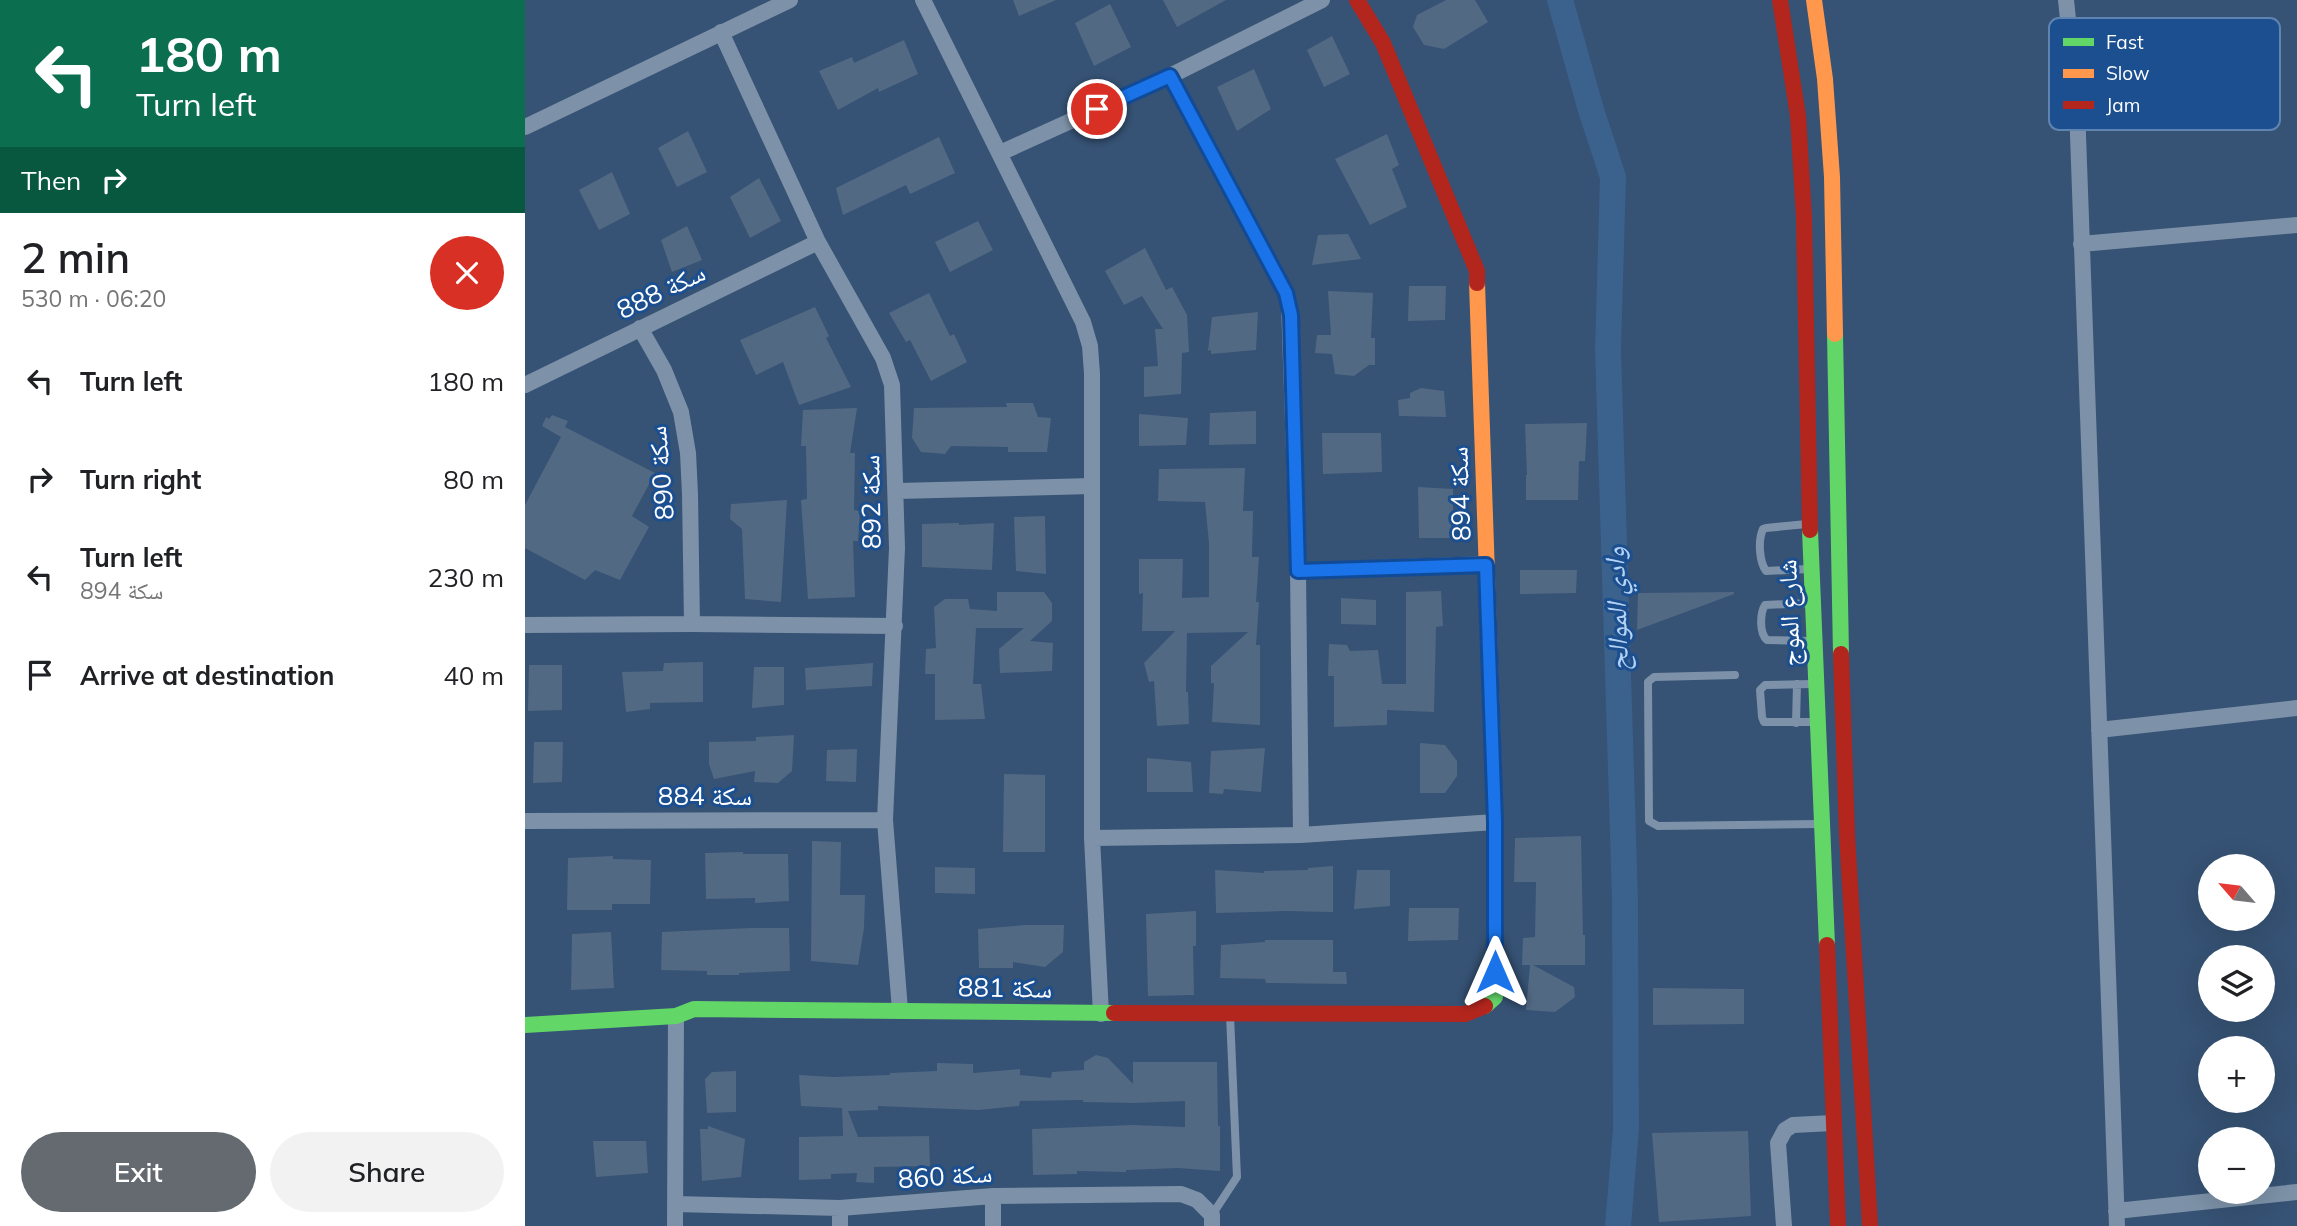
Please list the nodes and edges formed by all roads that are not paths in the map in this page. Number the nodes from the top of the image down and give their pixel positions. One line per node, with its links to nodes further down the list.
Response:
1 (790, 0): 9 (street)
2 (923, 0): 13 (street)
3 (1322, 0): 10 (street)
4 (1357, 0): 22 (main road, سكة 894)
5 (1780, 0): 21 (main road, شارع الموج)
6 (1814, 0): 61 (main road, شارع الموج)
7 (2066, 0): 8 (street)
8 (2068, 18)
9 (722, 32): 11 (street); 15 (street, سكة 892)
10 (1170, 76): 13 (street); 24 (street)
11 (525, 127)
12 (2078, 130): 16 (street)
13 (1000, 153): 19 (street)
14 (2297, 225): 16 (street)
15 (818, 242): 17 (street, سكة 888); 20 (street, سكة 892)
16 (2081, 244): 36 (street)
17 (640, 328): 18 (street, سكة 888); 26 (street, سكة 890)
18 (525, 385)
19 (1092, 486): 20 (street); 42 (street)
20 (897, 491): 28 (street, سكة 892)
21 (1810, 523): 23 (main road, شارع الموج); 23 (lane)
22 (1486, 565): 24 (street); 39 (main road, سكة 894)
23 (1812, 568): 25 (main road, شارع الموج)
24 (1298, 571): 41 (street)
25 (1813, 603): 29 (main road, شارع الموج); 29 (lane)
26 (692, 624): 27 (street); 28 (street)
27 (525, 625)
28 (895, 626): 37 (street, سكة 892)
29 (1815, 641): 32 (main road, شارع الموج)
30 (1735, 675): 40 (lane)
31 (1797, 684): 32 (lane); 35 (lane); 35 (lane)
32 (1816, 684): 34 (main road, شارع الموج)
33 (2297, 708): 36 (street)
34 (1818, 722): 35 (lane); 40 (main road, شارع الموج)
35 (1796, 723)
36 (2099, 730): 54 (street)
37 (885, 820): 38 (street, سكة 884); 44 (street, سكة 892)
38 (525, 821)
39 (1495, 822): 41 (street); 43 (main road, سكة 894)
40 (1821, 824): 49 (main road, شارع الموج)
41 (1301, 835): 42 (street)
42 (1092, 838): 45 (street)
43 (1484, 1007): 46 (main road, سكة 881)
44 (900, 1010): 45 (main road, سكة 881); 47 (main road, سكة 881)
45 (1101, 1014): 46 (main road, سكة 881)
46 (1230, 1015): 55 (lane, سكة 860)
47 (676, 1016): 48 (main road, سكة 881); 52 (street)
48 (525, 1025)
49 (1833, 1123): 59 (street); 60 (main road, شارع الموج)
50 (2297, 1192): 54 (street)
51 (993, 1196): 53 (street, سكة 860); 55 (street, سكة 860); 58 (street)
52 (675, 1204): 53 (street, سكة 860); 56 (street)
53 (840, 1208): 57 (street)
54 (2116, 1218)
55 (1212, 1221)
56 (675, 1226)
57 (840, 1226)
58 (993, 1226)
59 (1784, 1226)
60 (1838, 1226)
61 (1870, 1226)

